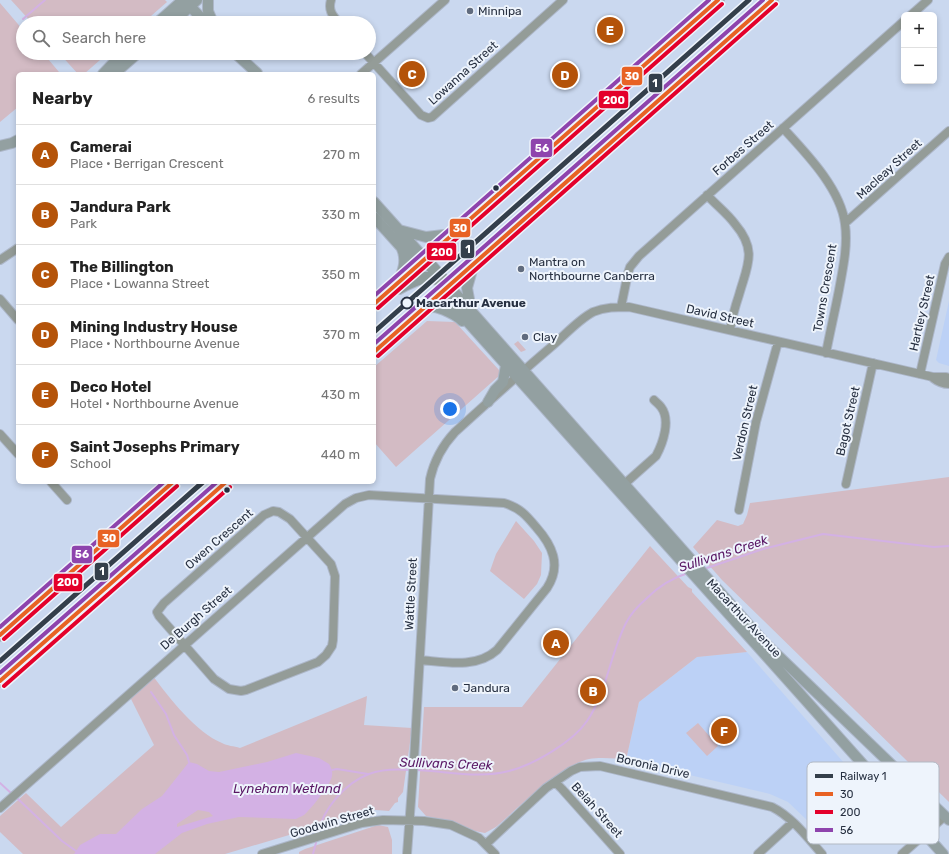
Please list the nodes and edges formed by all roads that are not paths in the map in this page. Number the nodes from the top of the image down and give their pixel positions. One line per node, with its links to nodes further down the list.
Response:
1 (208, 0): 14 (main road)
2 (331, 0): 15 (street)
3 (445, 0): 21 (street)
4 (563, 0): 21 (street, Lowanna Street)
5 (718, 0): 36 (highway)
6 (772, 0): 42 (highway)
7 (928, 0): 9 (street)
8 (190, 1): 10 (main road); 11 (main road); 12 (main road); 13 (main road)
9 (914, 12)
10 (168, 16)
11 (178, 16)
12 (201, 16)
13 (206, 16)
14 (210, 16)
15 (332, 16)
16 (901, 24): 27 (street, Forbes Street)
17 (120, 60): 22 (main road)
18 (122, 60): 23 (main road)
19 (242, 60): 24 (main road)
20 (246, 60): 25 (main road)
21 (374, 62): 26 (street)
22 (105, 72)
23 (115, 72)
24 (255, 72)
25 (255, 72)
26 (363, 72)
27 (783, 128): 31 (street, Forbes Street); 34 (street, Towns Crescent)
28 (949, 131): 34 (street, Macleay Street)
29 (16, 141): 30 (main road)
30 (0, 146)
31 (707, 195): 48 (street, Forbes Street); 52 (street)
32 (376, 204): 35 (main road)
33 (376, 219): 37 (main road)
34 (845, 223): 56 (street, Towns Crescent)
35 (399, 230): 36 (main road); 41 (main road)
36 (453, 234): 41 (highway)
37 (402, 248): 41 (main road); 44 (main road)
38 (16, 249): 40 (street)
39 (949, 257): 60 (street, Hartley Street)
40 (0, 260)
41 (421, 262): 43 (highway); 44 (highway); 45 (highway, Macarthur Avenue)
42 (474, 263): 45 (highway); 49 (main road)
43 (428, 278): 45 (highway); 47 (highway)
44 (398, 283): 47 (highway)
45 (445, 286): 49 (main road, Macarthur Avenue); 50 (highway); 53 (main road, Macarthur Avenue)
46 (0, 299): 51 (street)
47 (377, 302)
48 (620, 307): 52 (street, David Street); 59 (street, David Street)
49 (472, 312): 59 (main road, Macarthur Avenue)
50 (414, 316): 53 (main road); 55 (highway)
51 (16, 318)
52 (730, 330): 54 (street, David Street)
53 (482, 338): 58 (main road, Macarthur Avenue)
54 (778, 342): 56 (street, David Street); 75 (street, Verdon Street)
55 (376, 350)
56 (826, 353): 57 (street, David Street)
57 (873, 364): 60 (street, David Street); 71 (street, Bagot Street)
58 (506, 365): 59 (main road, Macarthur Avenue); 65 (main road)
59 (521, 373): 65 (street, Wattle Street); 72 (main road, Macarthur Avenue)
60 (920, 374): 61 (street, David Street)
61 (933, 377): 62 (street, David Street); 63 (street, David Street)
62 (949, 378)
63 (949, 384)
64 (654, 400): 72 (street)
65 (488, 402): 73 (street, Wattle Street)
66 (0, 434): 67 (street)
67 (16, 452)
68 (53, 484): 74 (street)
69 (171, 484): 77 (highway)
70 (224, 484): 81 (highway)
71 (846, 484)
72 (620, 487): 79 (main road, Macarthur Avenue)
73 (429, 499): 76 (street, De Burgh Street); 80 (street, Wattle Street); 80 (street, De Burgh Street)
74 (67, 500)
75 (739, 510)
76 (307, 537): 78 (street, De Burgh Street); 78 (street, Owen Crescent); 78 (street, Owen Crescent)
77 (0, 635)
78 (184, 645): 85 (street, De Burgh Street)
79 (761, 645): 82 (main road, Macarthur Avenue); 83 (main road, Macarthur Avenue)
80 (420, 660): 88 (street, Wattle Street)
81 (0, 681)
82 (863, 762)
83 (887, 762)
84 (555, 782): 89 (street, Boronia Drive); 91 (street, Boronia Drive); 98 (street, Belah Street)
85 (0, 808)
86 (939, 811): 87 (main road, Macarthur Avenue)
87 (947, 818)
88 (409, 820): 91 (street, Goodwin Street); 95 (street, Goodwin Street); 96 (street, Wattle Street)
89 (793, 822): 90 (street, Boronia Drive); 99 (street)
90 (807, 837)
91 (486, 844): 97 (street, Goodwin Street)
92 (813, 844): 100 (street, Boronia Drive)
93 (914, 844): 101 (street)
94 (934, 844): 102 (main road, Macarthur Avenue)
95 (262, 854)
96 (407, 854)
97 (495, 854)
98 (620, 854)
99 (758, 854)
100 (822, 854)
101 (902, 854)
102 (943, 854)

